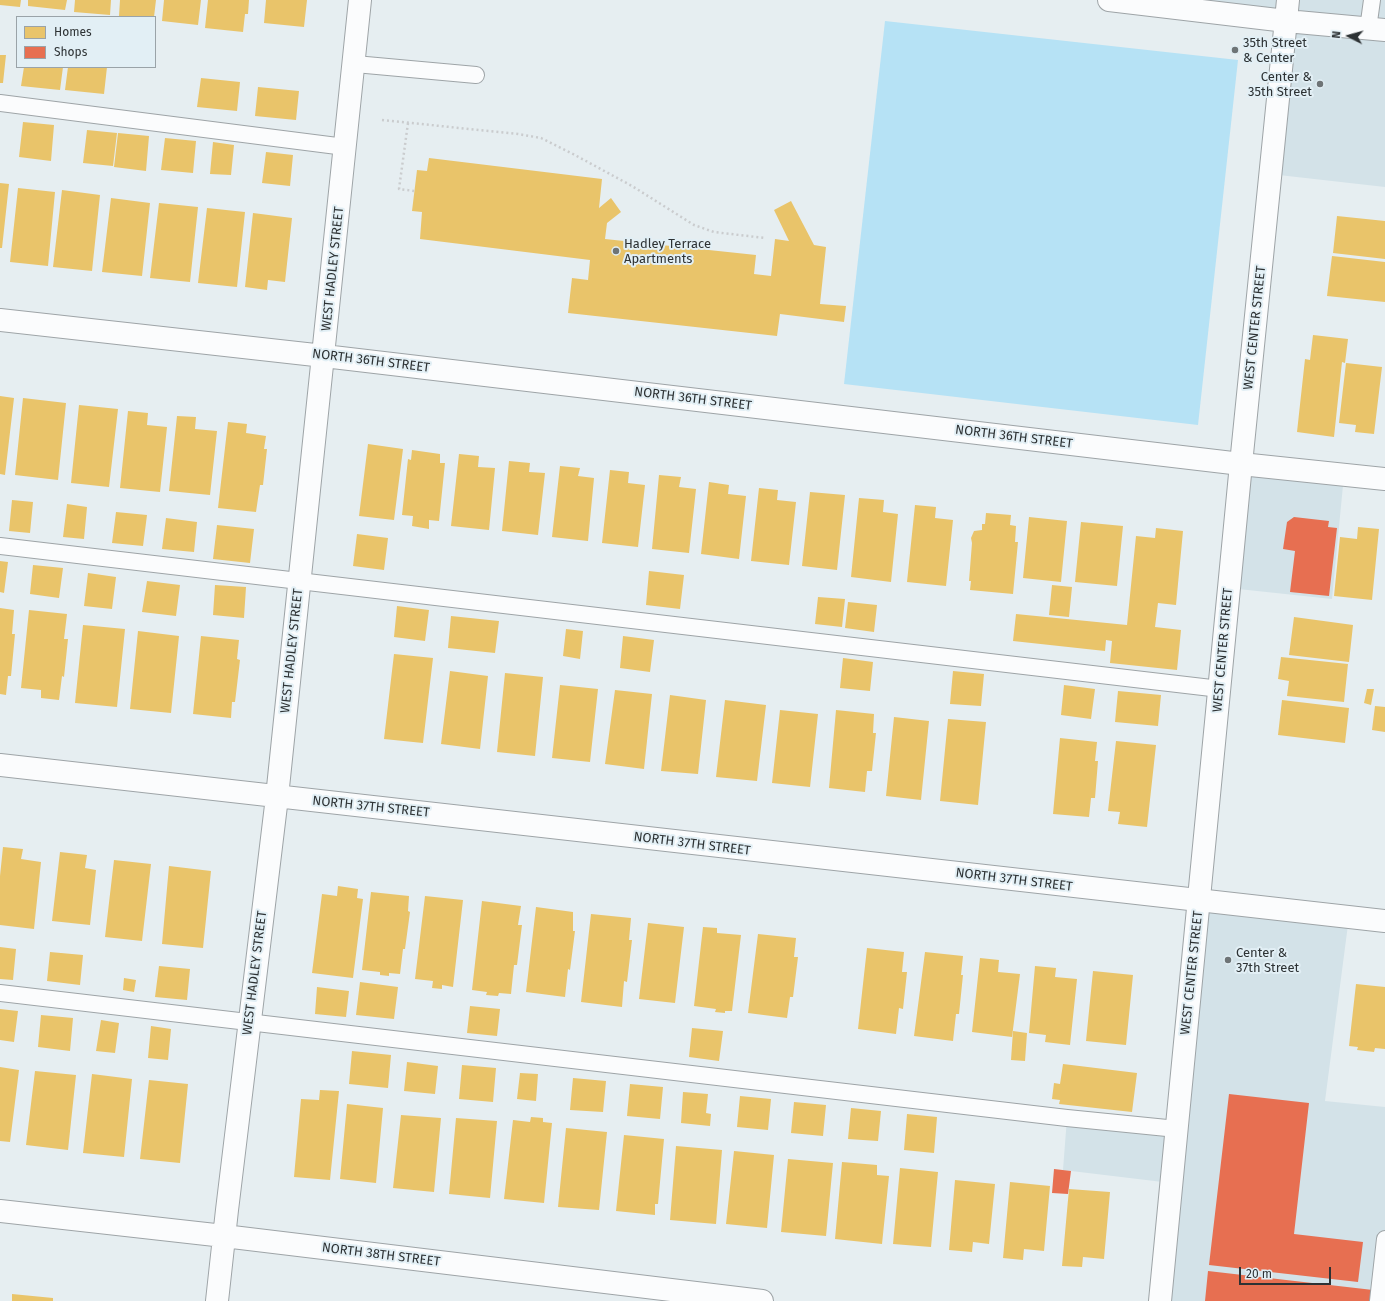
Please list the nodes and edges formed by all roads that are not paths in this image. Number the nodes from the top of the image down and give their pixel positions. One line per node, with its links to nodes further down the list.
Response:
1 (360, 0): 6 (street, WEST HADLEY STREET)
2 (1109, 0): 4 (street)
3 (1372, 0): 5 (lane)
4 (1287, 10): 5 (street); 12 (street, WEST CENTER STREET)
5 (1376, 29)
6 (355, 64): 7 (lane); 9 (street, WEST HADLEY STREET)
7 (476, 75)
8 (0, 103): 9 (lane)
9 (345, 147): 11 (street, WEST HADLEY STREET)
10 (0, 320): 11 (street, NORTH 36TH STREET)
11 (324, 356): 12 (street, NORTH 36TH STREET); 15 (street, WEST HADLEY STREET)
12 (1241, 464): 13 (street, NORTH 36TH STREET); 16 (street, WEST CENTER STREET)
13 (1385, 479)
14 (0, 546): 15 (lane)
15 (300, 581): 16 (lane); 18 (street, WEST HADLEY STREET)
16 (1220, 689): 19 (street, WEST CENTER STREET)
17 (0, 765): 18 (street, NORTH 37TH STREET)
18 (276, 797): 19 (street, NORTH 37TH STREET); 22 (street, WEST HADLEY STREET)
19 (1200, 900): 20 (street, NORTH 37TH STREET); 23 (street, WEST CENTER STREET)
20 (1385, 921)
21 (0, 993): 22 (lane)
22 (250, 1022): 23 (lane); 25 (street, WEST HADLEY STREET)
23 (1177, 1129): 29 (street, WEST CENTER STREET)
24 (0, 1211): 25 (street, NORTH 38TH STREET)
25 (224, 1236): 27 (street, WEST HADLEY STREET); 28 (street, NORTH 38TH STREET)
26 (1385, 1239): 30 (lane)
27 (217, 1301)
28 (762, 1301)
29 (1160, 1301)
30 (1378, 1301)

